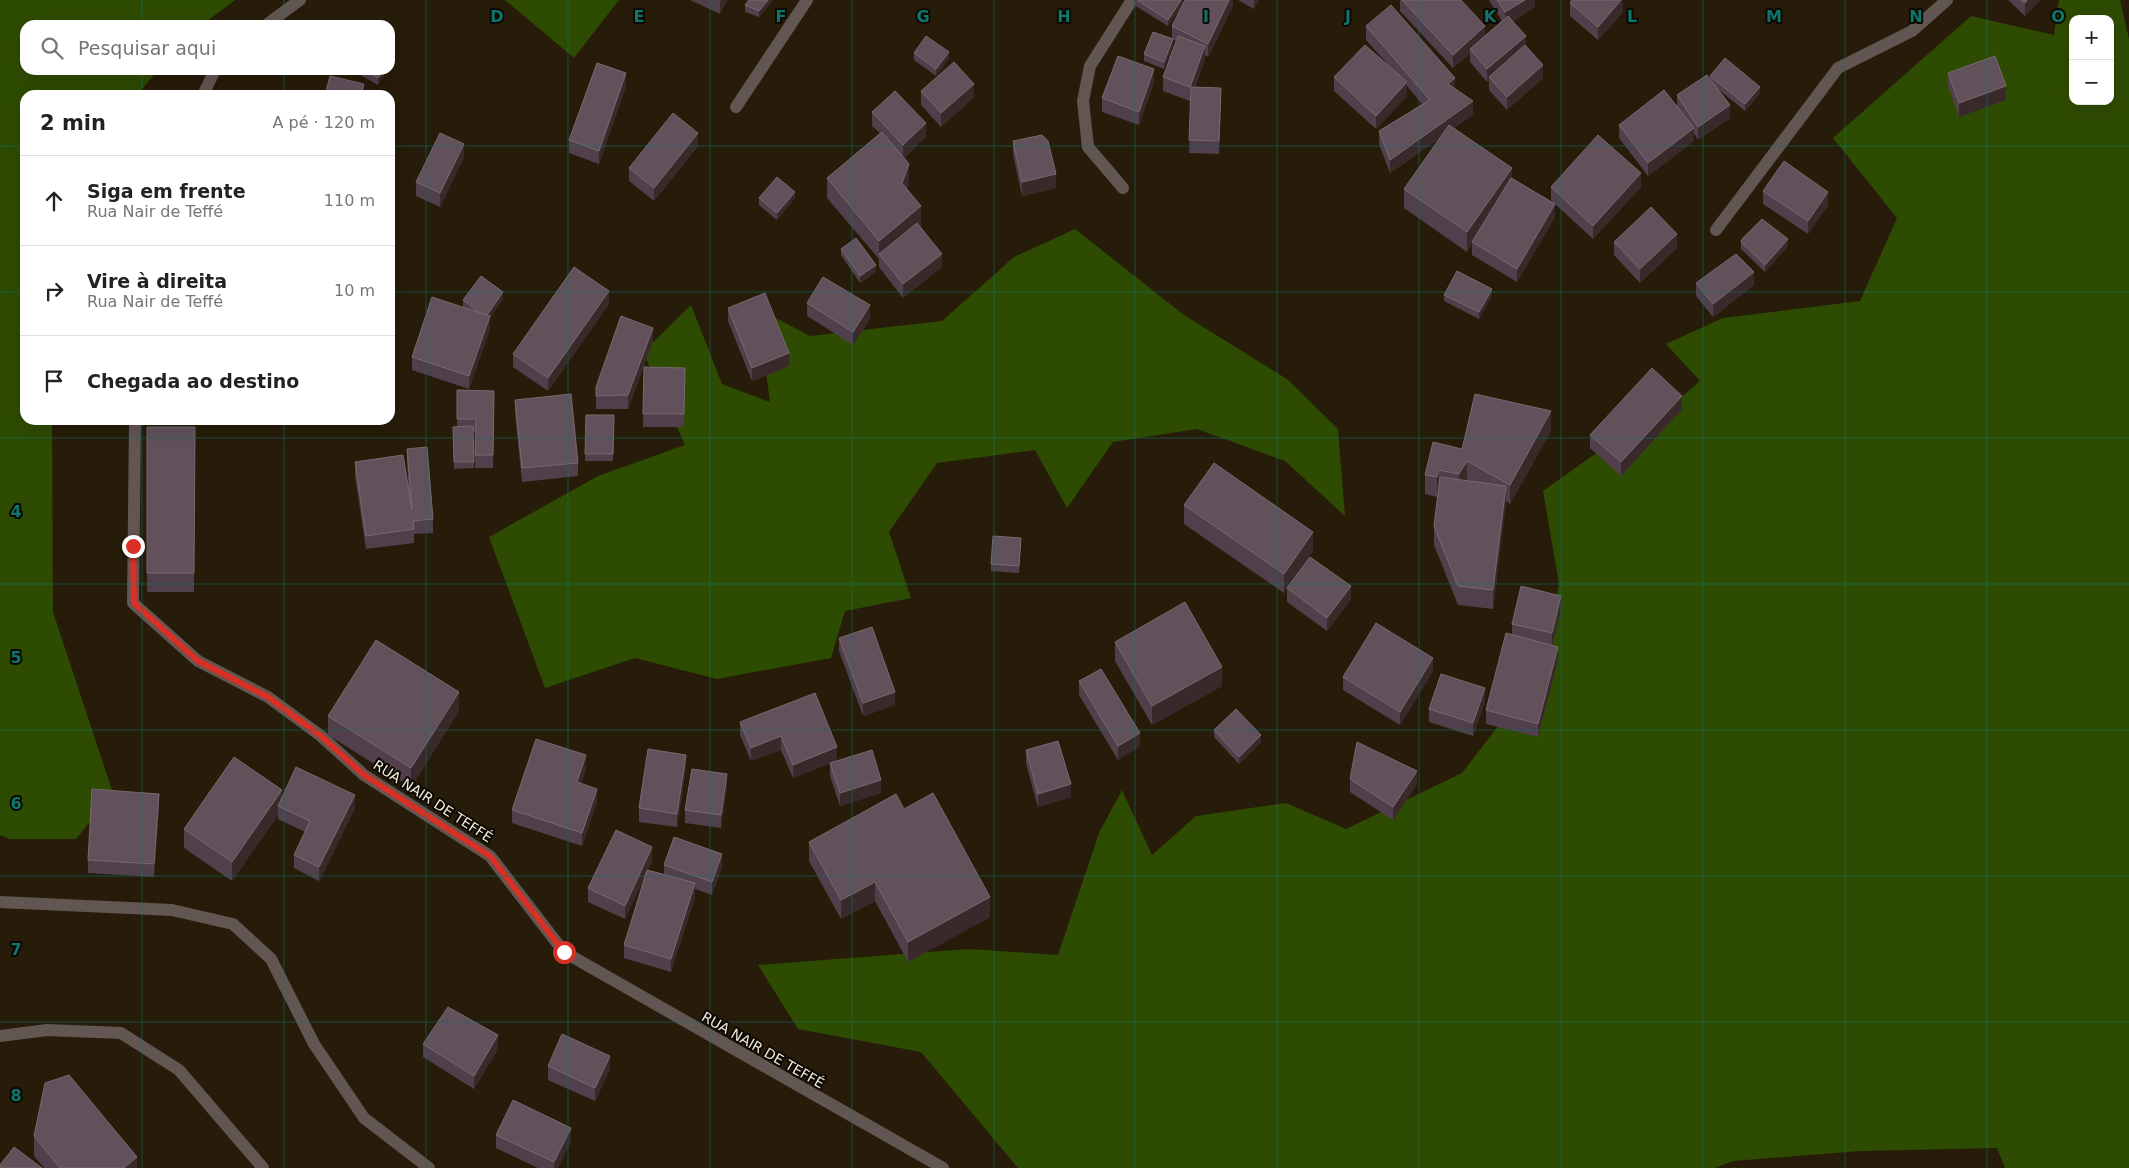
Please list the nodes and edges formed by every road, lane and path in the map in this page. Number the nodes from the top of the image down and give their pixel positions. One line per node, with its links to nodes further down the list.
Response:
1 (300, 0): 5 (street)
2 (807, 0): 8 (street)
3 (1132, 0): 9 (street)
4 (1947, 0): 10 (street)
5 (273, 20)
6 (213, 75): 7 (street)
7 (205, 90)
8 (736, 107)
9 (1123, 188)
10 (1716, 230)
11 (135, 425): 16 (street, RUA NAIR DE TEFFÉ)
12 (0, 902): 15 (street)
13 (0, 1036): 14 (street)
14 (263, 1168)
15 (429, 1168)
16 (942, 1168)

